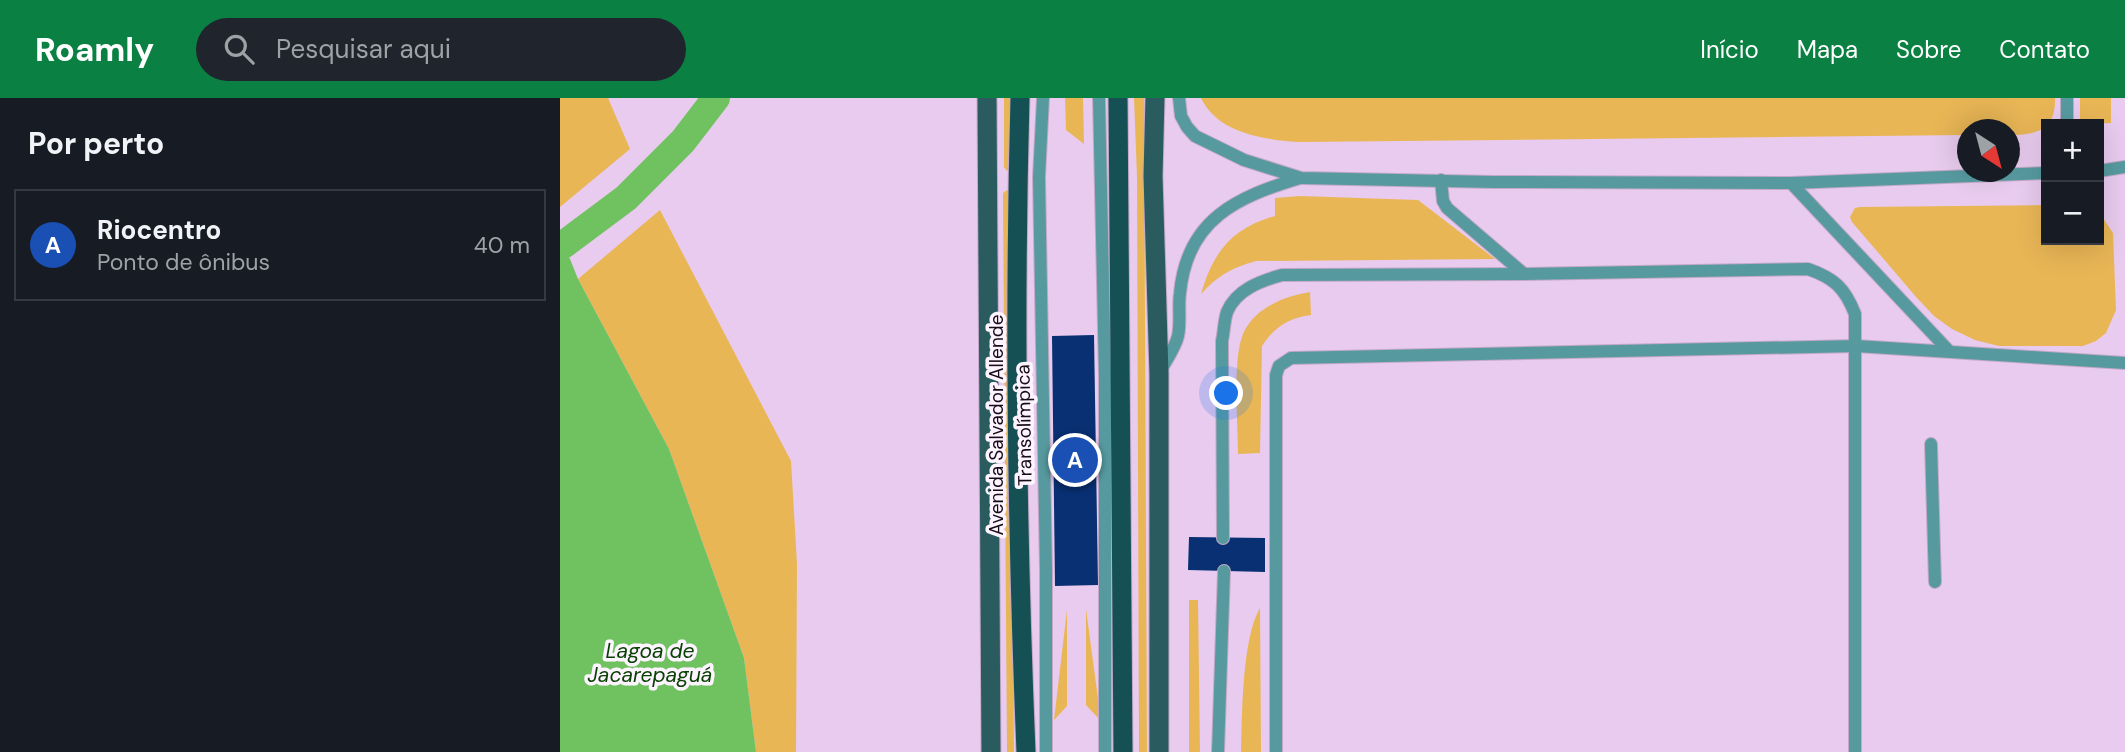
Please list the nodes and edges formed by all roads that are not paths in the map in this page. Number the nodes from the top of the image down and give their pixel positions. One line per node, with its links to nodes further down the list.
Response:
1 (987, 98): 25 (main road, Avenida Salvador Allende)
2 (1020, 98): 26 (highway, Avenida Salvador Allende)
3 (1043, 98): 27 (lane, Transolímpica)
4 (1099, 98): 28 (lane)
5 (1118, 98): 29 (highway)
6 (1154, 98): 20 (main road)
7 (1179, 98): 13 (lane)
8 (2067, 98): 9 (lane)
9 (2067, 119)
10 (2125, 167): 11 (lane)
11 (2104, 170)
12 (2041, 173): 15 (lane)
13 (1301, 178): 14 (lane); 20 (lane)
14 (1441, 180): 15 (lane); 16 (lane)
15 (1791, 183): 18 (lane)
16 (1524, 274): 17 (lane); 22 (lane)
17 (1856, 346): 18 (lane); 32 (lane); 33 (lane)
18 (1949, 351): 19 (lane)
19 (2125, 363)
20 (1159, 374): 30 (main road)
21 (1931, 443): 24 (lane)
22 (1223, 538)
23 (1224, 571): 31 (lane)
24 (1935, 582)
25 (991, 752)
26 (1026, 752)
27 (1045, 752)
28 (1105, 752)
29 (1123, 752)
30 (1159, 752)
31 (1218, 752)
32 (1276, 752)
33 (1855, 752)

